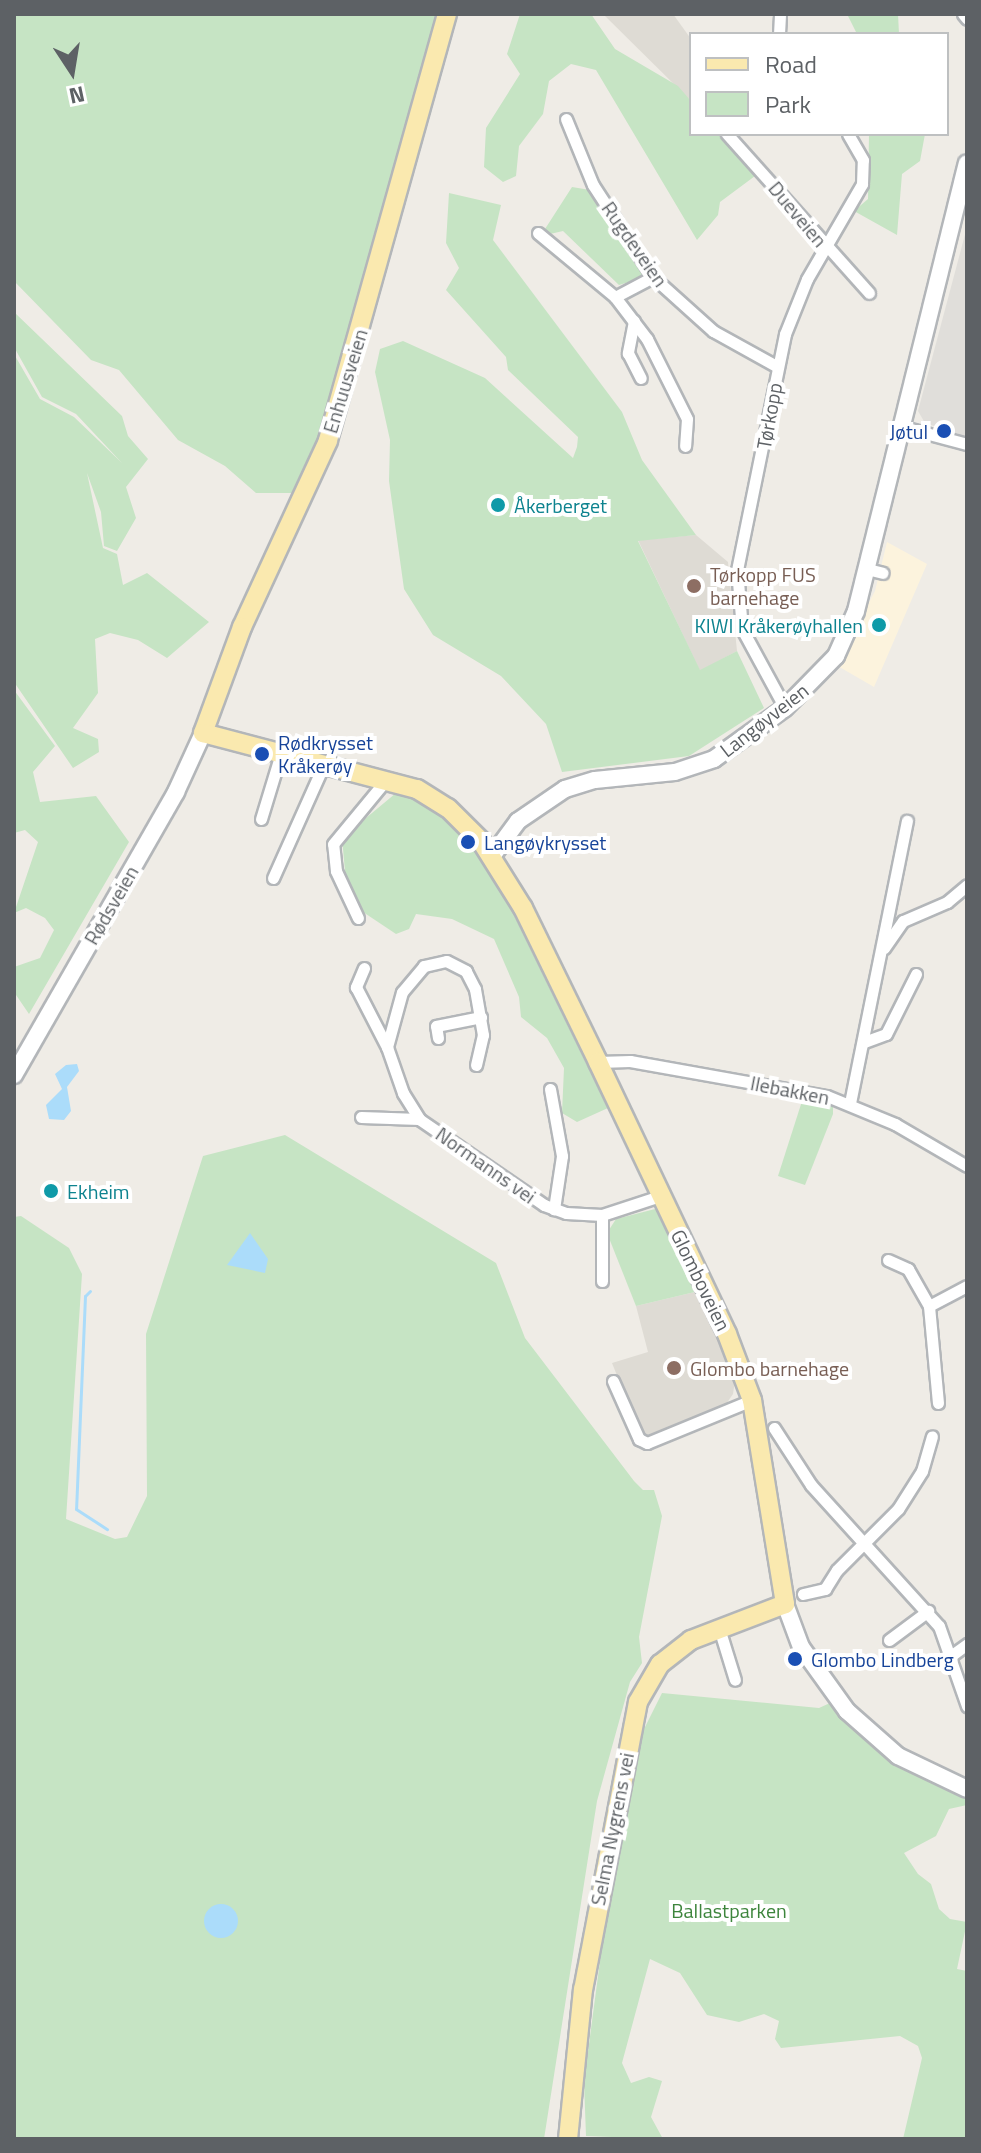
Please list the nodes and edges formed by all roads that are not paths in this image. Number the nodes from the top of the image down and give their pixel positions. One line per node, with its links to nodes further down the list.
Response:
1 (447, 14): 20 (main road, Enhuusveien)
2 (963, 14): 3 (street)
3 (967, 19)
4 (566, 119): 10 (street, Rugdeveien)
5 (729, 136): 9 (street, Dueveien)
6 (849, 136): 9 (street, Tørkopp)
7 (967, 164): 16 (main road, Langøyveien)
8 (538, 233): 12 (street)
9 (824, 245): 11 (street, Dueveien); 14 (street, Tørkopp)
10 (653, 277): 12 (street); 14 (street, Rugdeveien)
11 (869, 293)
12 (615, 297): 13 (street)
13 (634, 321): 15 (street); 18 (street)
14 (778, 367): 19 (street, Tørkopp)
15 (641, 378)
16 (903, 427): 17 (street); 19 (main road, Langøyveien)
17 (967, 444)
18 (685, 446)
19 (785, 708): 26 (main road, Langøyveien)
20 (203, 733): 21 (main road, Glomboveien); 39 (main road, Rødsveien)
21 (281, 753): 22 (main road, Glomboveien); 24 (street)
22 (324, 764): 23 (main road, Glomboveien); 27 (street)
23 (386, 780): 26 (main road, Glomboveien); 29 (street)
24 (261, 819)
25 (907, 821): 30 (street)
26 (487, 848): 37 (main road, Glomboveien)
27 (273, 878)
28 (967, 885): 30 (street)
29 (358, 918)
30 (884, 948): 35 (street)
31 (364, 968): 36 (street, Normanns vei)
32 (916, 974): 35 (street)
33 (481, 1017): 34 (street); 36 (street); 38 (street)
34 (438, 1038)
35 (864, 1042): 41 (street)
36 (387, 1047): 43 (street, Normanns vei)
37 (598, 1062): 41 (street, Ilebakken); 45 (main road, Glomboveien)
38 (476, 1065)
39 (14, 1075)
40 (550, 1089): 46 (street, Normanns vei)
41 (850, 1103): 44 (street, Ilebakken)
42 (361, 1117): 43 (street, Normanns vei)
43 (419, 1119): 46 (street, Normanns vei)
44 (967, 1166)
45 (660, 1196): 47 (street, Normanns vei); 53 (main road, Glomboveien)
46 (554, 1209): 47 (street, Normanns vei)
47 (602, 1215): 49 (street)
48 (888, 1260): 51 (street)
49 (602, 1281)
50 (967, 1286): 51 (street)
51 (929, 1306): 54 (street)
52 (613, 1381): 53 (street)
53 (752, 1400): 59 (main road, Glomboveien)
54 (938, 1403)
55 (774, 1428): 57 (street)
56 (932, 1436): 57 (street)
57 (867, 1542): 58 (street); 60 (street)
58 (803, 1594)
59 (785, 1604): 61 (main road, Selma Nygrens vei); 67 (main road, Glomboveien)
60 (928, 1611): 62 (street); 64 (street)
61 (719, 1628): 65 (street); 68 (main road, Selma Nygrens vei)
62 (889, 1640)
63 (967, 1644): 64 (street)
64 (952, 1655): 66 (street)
65 (735, 1680)
66 (967, 1706)
67 (967, 1789)
68 (568, 2139)

